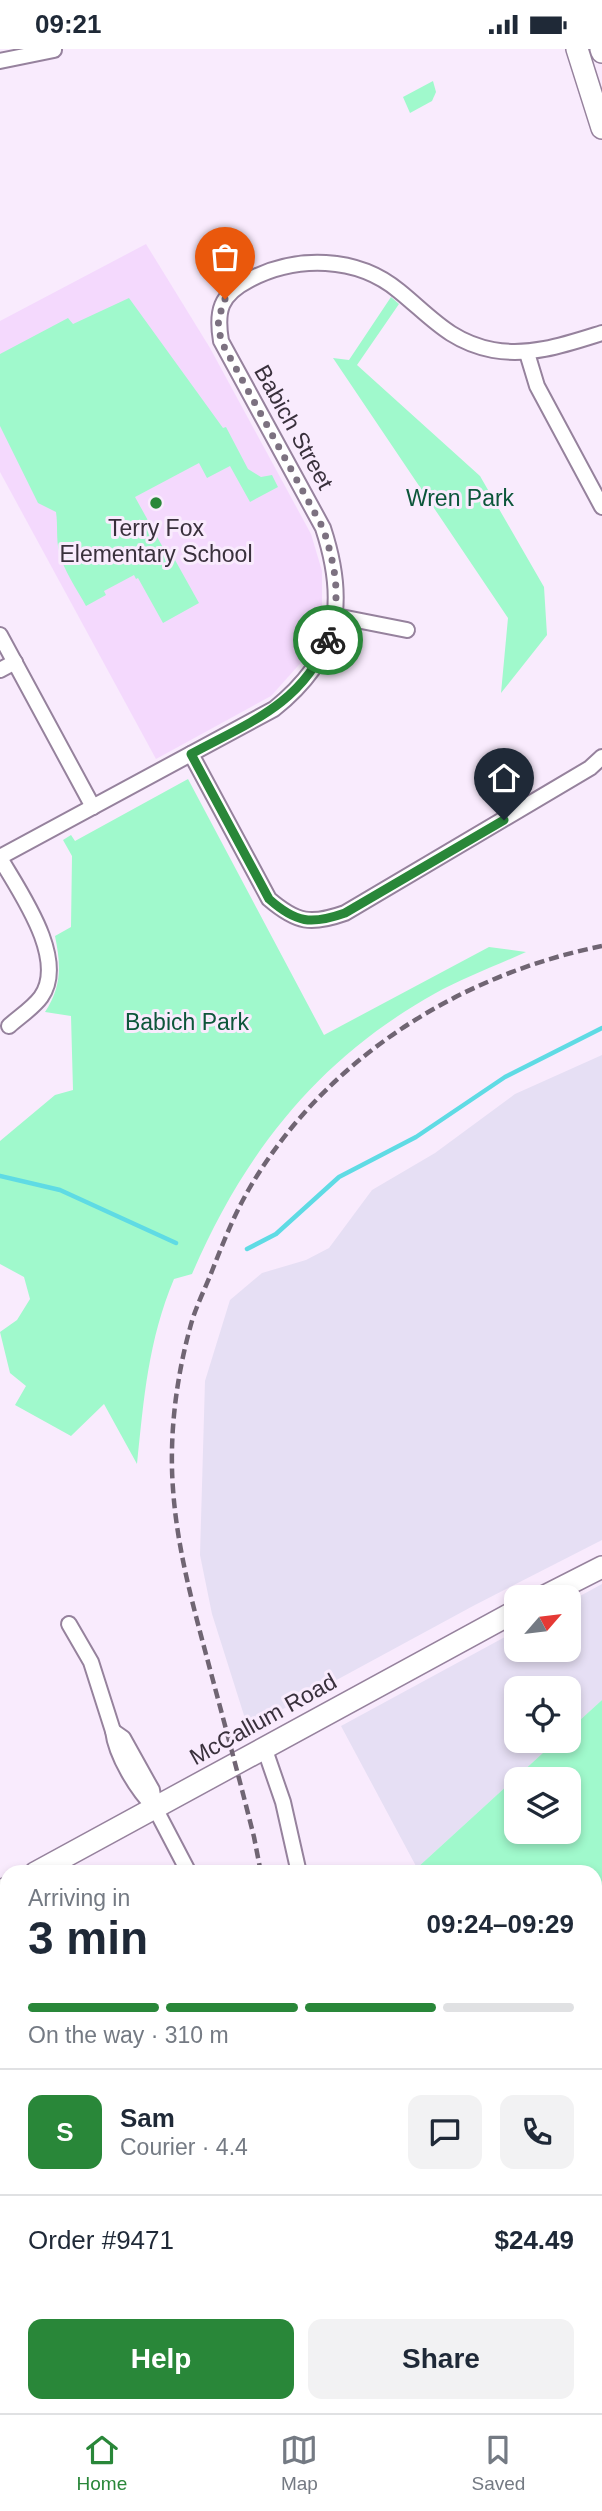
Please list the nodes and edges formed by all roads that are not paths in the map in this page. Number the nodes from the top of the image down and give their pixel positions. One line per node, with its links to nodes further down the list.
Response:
1 (577, 49): 4 (street)
2 (54, 50): 3 (street)
3 (0, 61)
4 (602, 128)
5 (602, 333): 6 (street, Babich Street)
6 (527, 353): 7 (street); 8 (street, Babich Street)
7 (602, 507)
8 (336, 616): 9 (street); 13 (street, Babich Street)
9 (407, 630)
10 (0, 635): 11 (street)
11 (15, 662): 12 (street); 15 (street)
12 (0, 670)
13 (191, 754): 14 (street); 15 (street, Babich Street)
14 (602, 757)
15 (93, 807): 16 (street, Babich Street)
16 (0, 857): 17 (street)
17 (9, 1026)
18 (602, 1567): 19 (street)
19 (567, 1585)
20 (504, 1617): 22 (street, McCallum Road)
21 (69, 1624): 23 (street)
22 (264, 1747): 23 (street, McCallum Road); 26 (street)
23 (155, 1808): 24 (street, McCallum Road); 25 (street)
24 (50, 1865)
25 (185, 1865)
26 (297, 1865)

